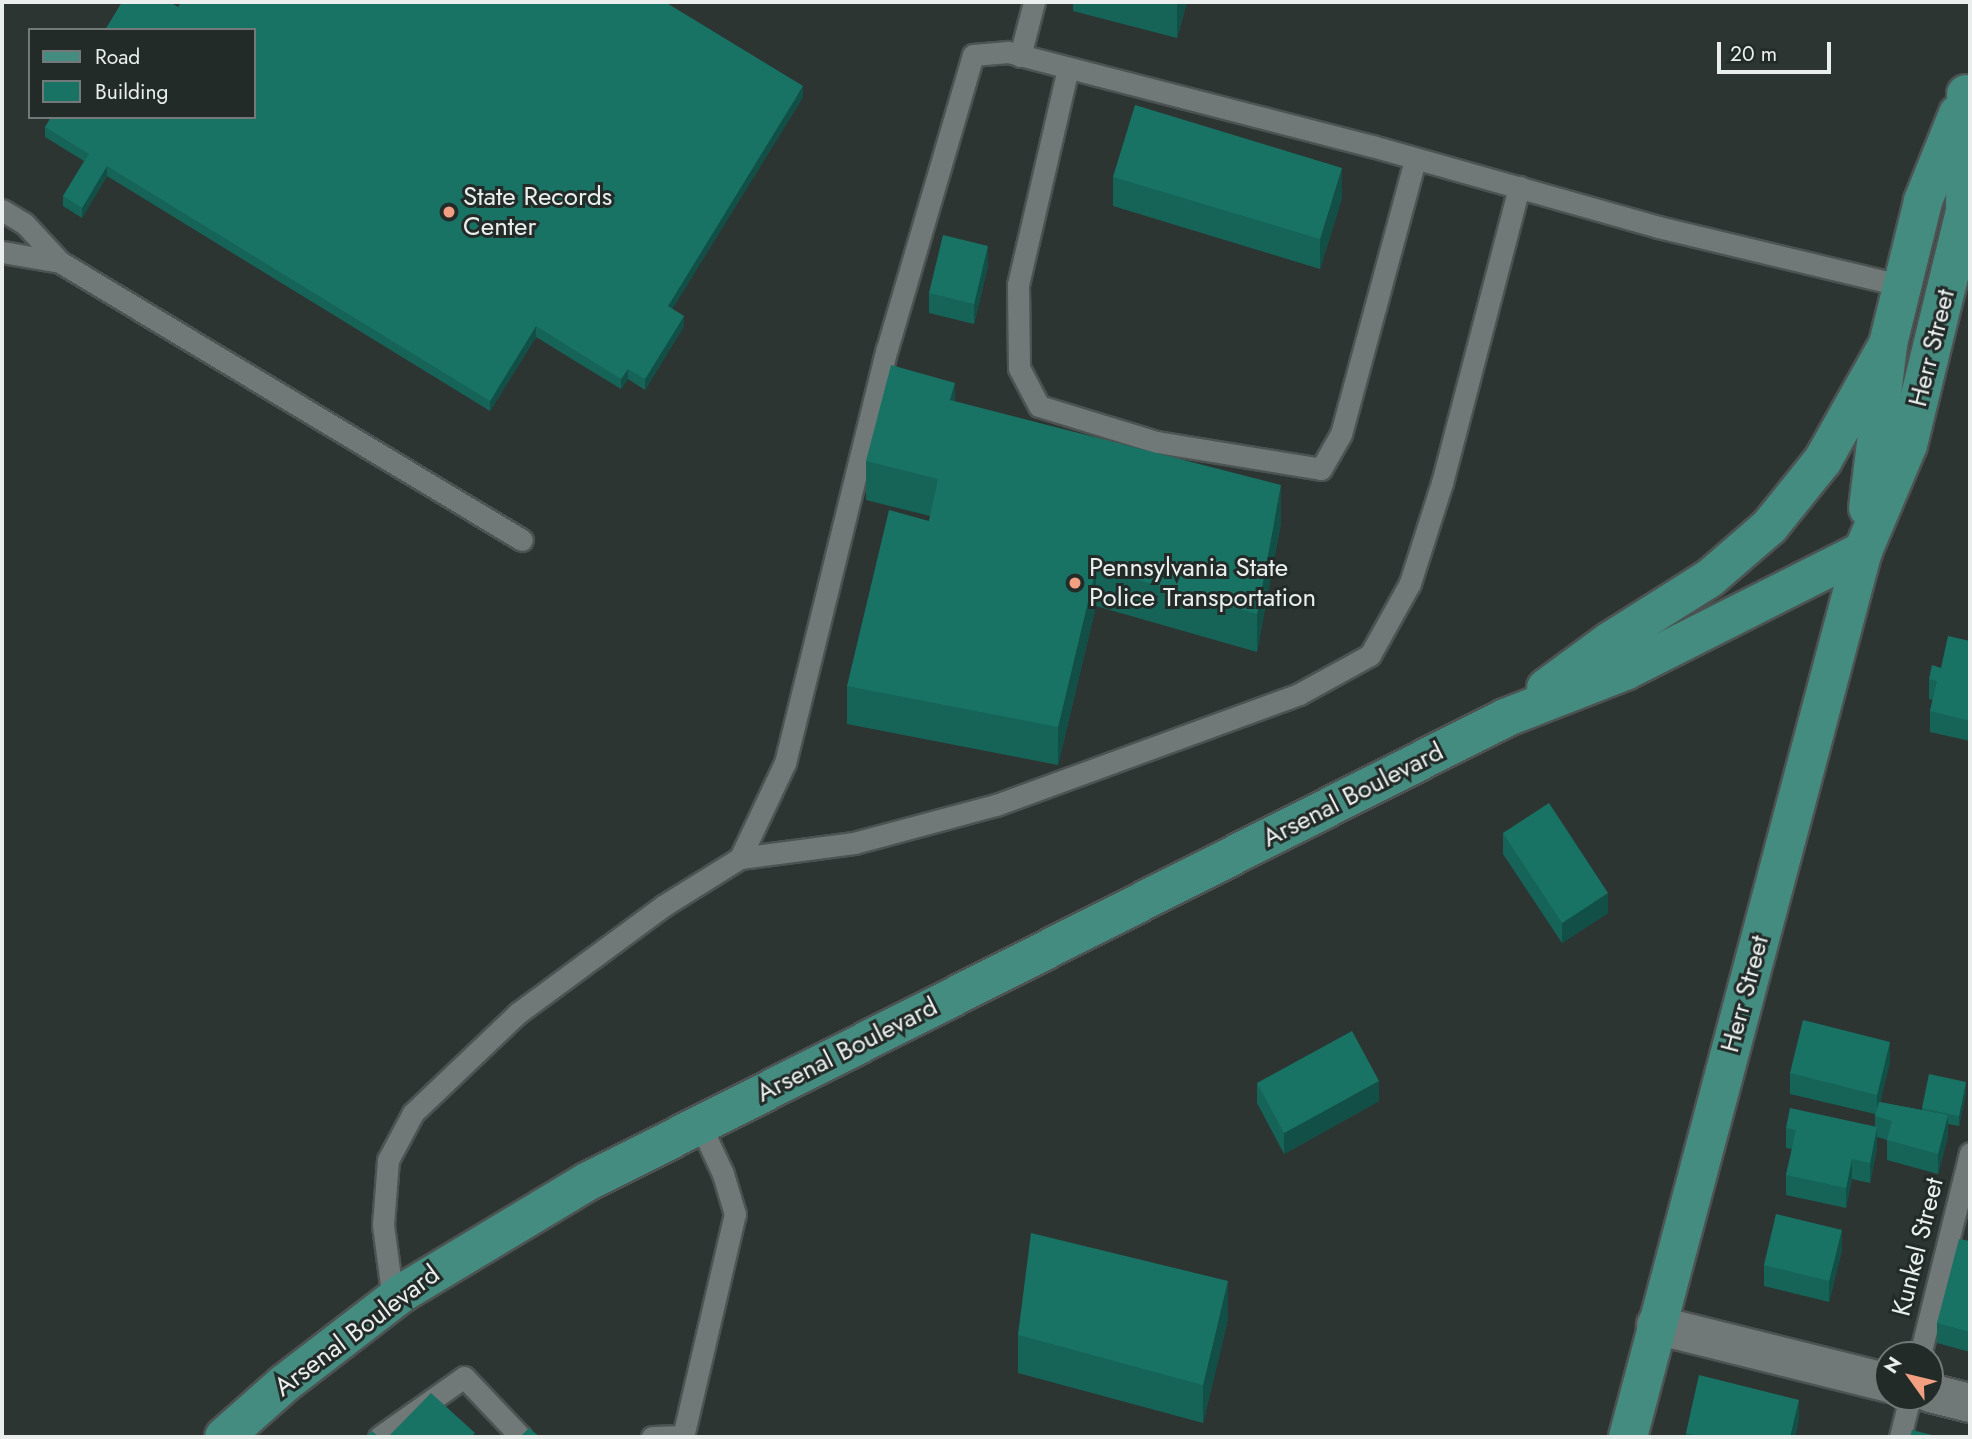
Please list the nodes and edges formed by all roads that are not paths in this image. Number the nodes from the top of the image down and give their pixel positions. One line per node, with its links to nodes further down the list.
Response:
1 (1034, 2): 2 (lane)
2 (1020, 56): 3 (lane); 16 (lane)
3 (1068, 68): 5 (lane); 5 (lane)
4 (1968, 85): 10 (main road, Herr Street); 11 (main road, Herr Street)
5 (1416, 159): 6 (lane)
6 (1519, 187): 10 (lane); 16 (lane)
7 (2, 210): 9 (lane)
8 (2, 252): 9 (lane)
9 (60, 262): 13 (lane)
10 (1903, 285): 12 (main road, Herr Street)
11 (1958, 292): 14 (main road, Herr Street)
12 (1888, 344): 14 (main road, Herr Street); 15 (main road, Arsenal Boulevard)
13 (522, 540)
14 (1863, 551): 15 (main road, Arsenal Boulevard); 20 (main road, Herr Street)
15 (1505, 718): 17 (main road, Arsenal Boulevard)
16 (740, 858): 19 (lane)
17 (700, 1124): 19 (main road, Arsenal Boulevard); 26 (lane)
18 (1970, 1153): 21 (lane, Kunkel Street)
19 (393, 1300): 27 (main road, Arsenal Boulevard)
20 (1656, 1325): 22 (street); 31 (main road, Herr Street)
21 (1923, 1341)
22 (1874, 1380)
23 (1944, 1396): 24 (street)
24 (1970, 1403)
25 (1906, 1411): 32 (lane)
26 (684, 1436): 30 (lane)
27 (224, 1437)
28 (379, 1437): 29 (lane)
29 (522, 1437)
30 (652, 1437)
31 (1628, 1437)
32 (1900, 1437)

